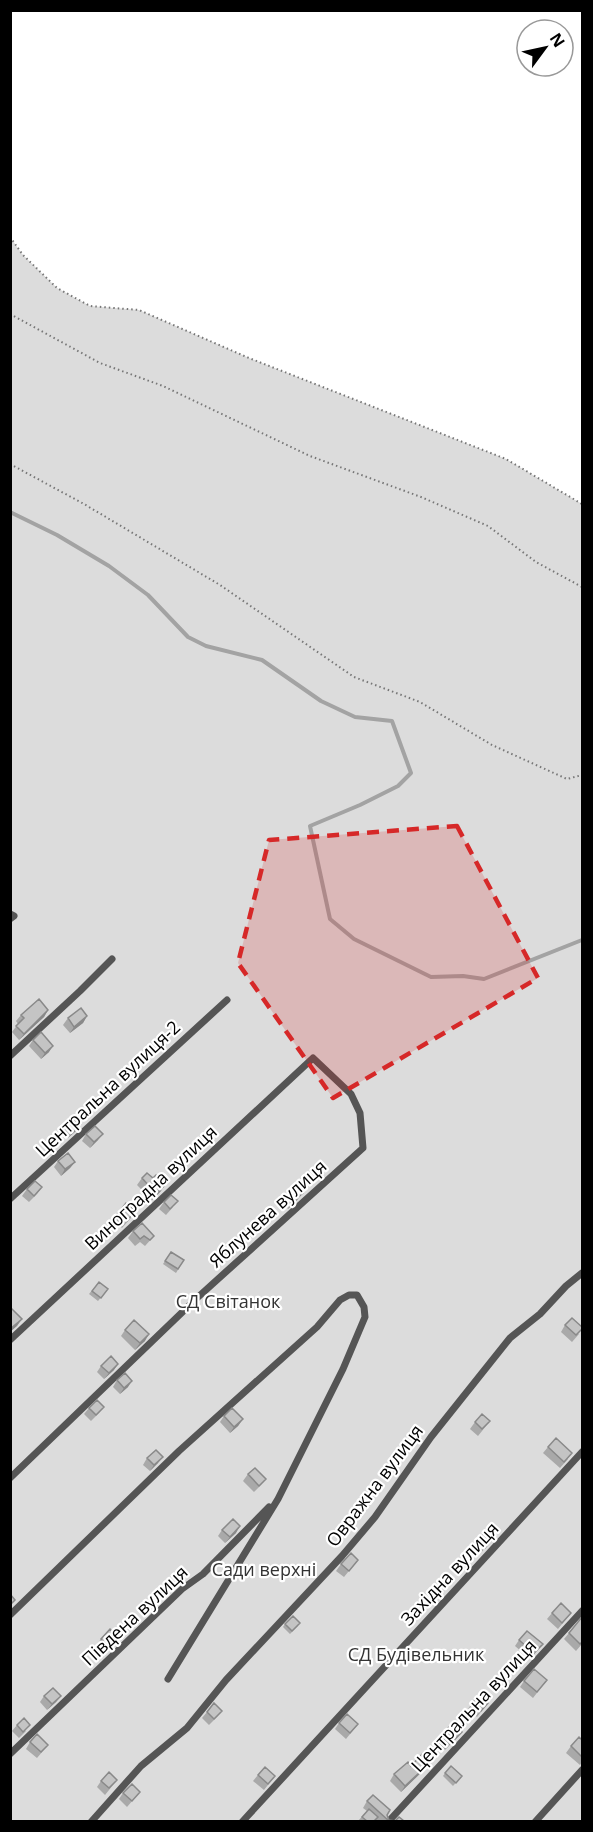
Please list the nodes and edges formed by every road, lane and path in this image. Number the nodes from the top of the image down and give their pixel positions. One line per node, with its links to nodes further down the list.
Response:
1 (10, 237): 4 (path)
2 (10, 314): 5 (path)
3 (10, 464): 6 (path)
4 (582, 504)
5 (582, 587)
6 (582, 775)
7 (112, 959): 9 (lane)
8 (227, 1000): 11 (lane, Центральна вулиця-2)
9 (10, 1056)
10 (313, 1058): 13 (lane, Виноградна вулиця); 15 (lane, Яблунева вулиця)
11 (10, 1199)
12 (582, 1273): 22 (lane, Овражна вулиця)
13 (10, 1340)
14 (582, 1452): 23 (lane, Західна вулиця)
15 (10, 1478)
16 (278, 1499): 18 (lane); 19 (lane); 20 (lane, Південа вулиця)
17 (582, 1611): 24 (lane, Центральна вулиця)
18 (10, 1615)
19 (168, 1679)
20 (10, 1754)
21 (582, 1770): 25 (lane)
22 (91, 1821)
23 (242, 1821)
24 (388, 1821)
25 (535, 1821)

